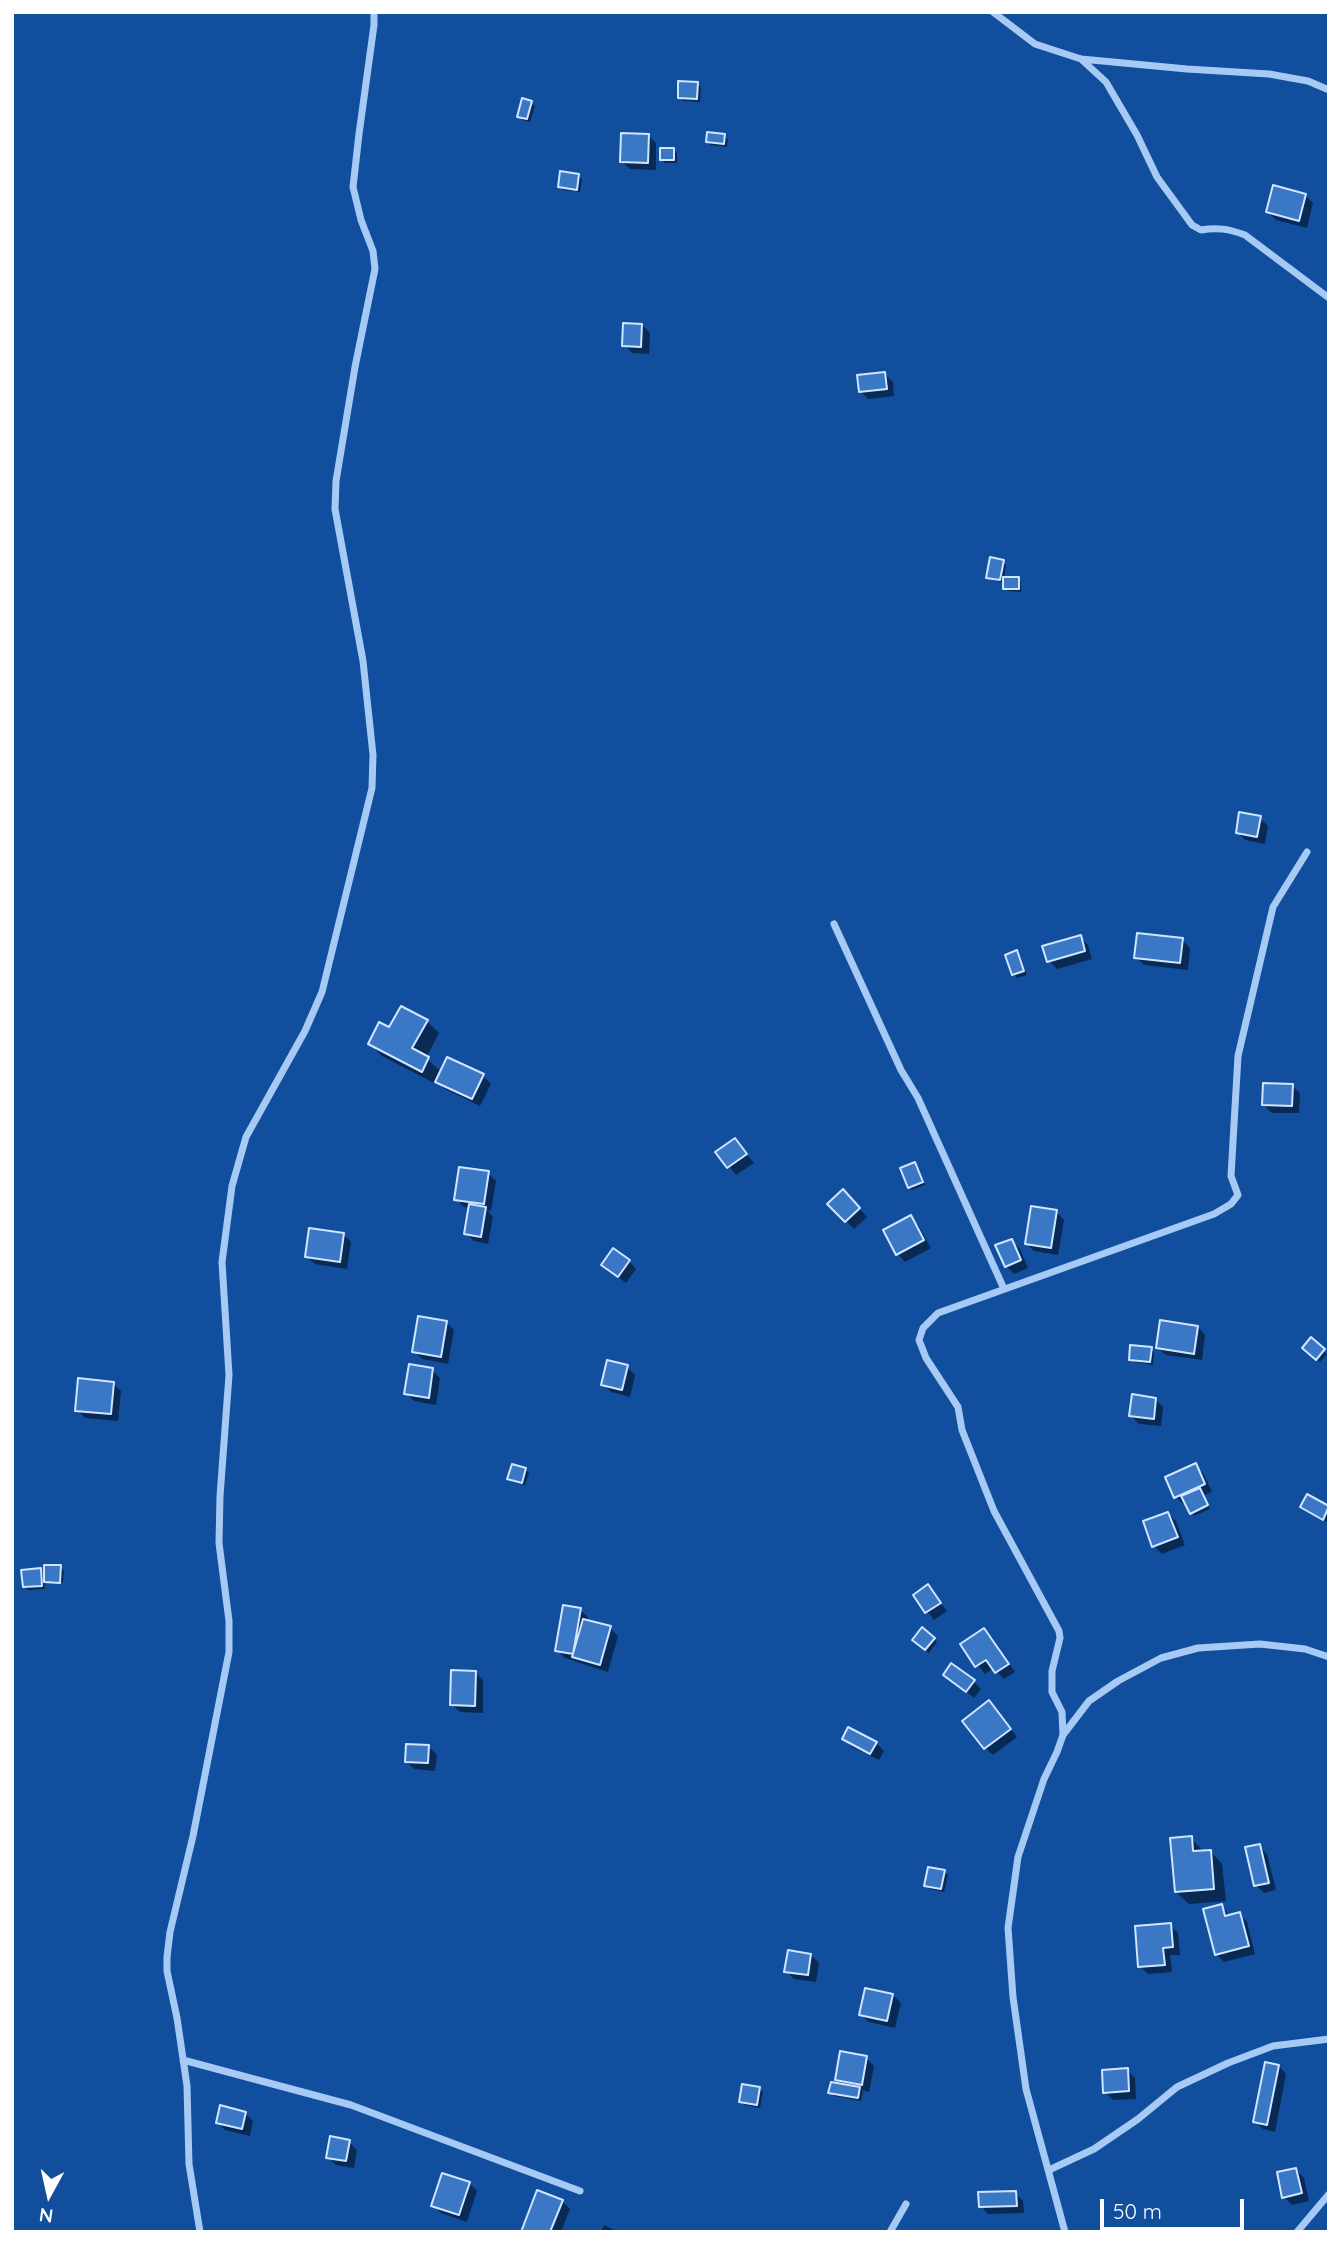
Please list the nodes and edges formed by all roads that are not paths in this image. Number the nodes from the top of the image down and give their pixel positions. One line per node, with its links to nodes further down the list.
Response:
1 (374, 12): 12 (street)
2 (993, 12): 3 (street)
3 (1081, 59): 4 (street); 5 (street)
4 (1329, 90)
5 (1329, 298)
6 (1307, 852): 8 (street)
7 (834, 924): 8 (street)
8 (1004, 1289): 10 (street)
9 (1329, 1657): 10 (street)
10 (1063, 1735): 13 (street)
11 (1329, 2039): 13 (street)
12 (183, 2060): 14 (street); 17 (street)
13 (1049, 2170): 19 (street)
14 (580, 2191)
15 (1329, 2194): 20 (street)
16 (906, 2204): 18 (street)
17 (200, 2232)
18 (890, 2232)
19 (1065, 2232)
20 (1297, 2232)

